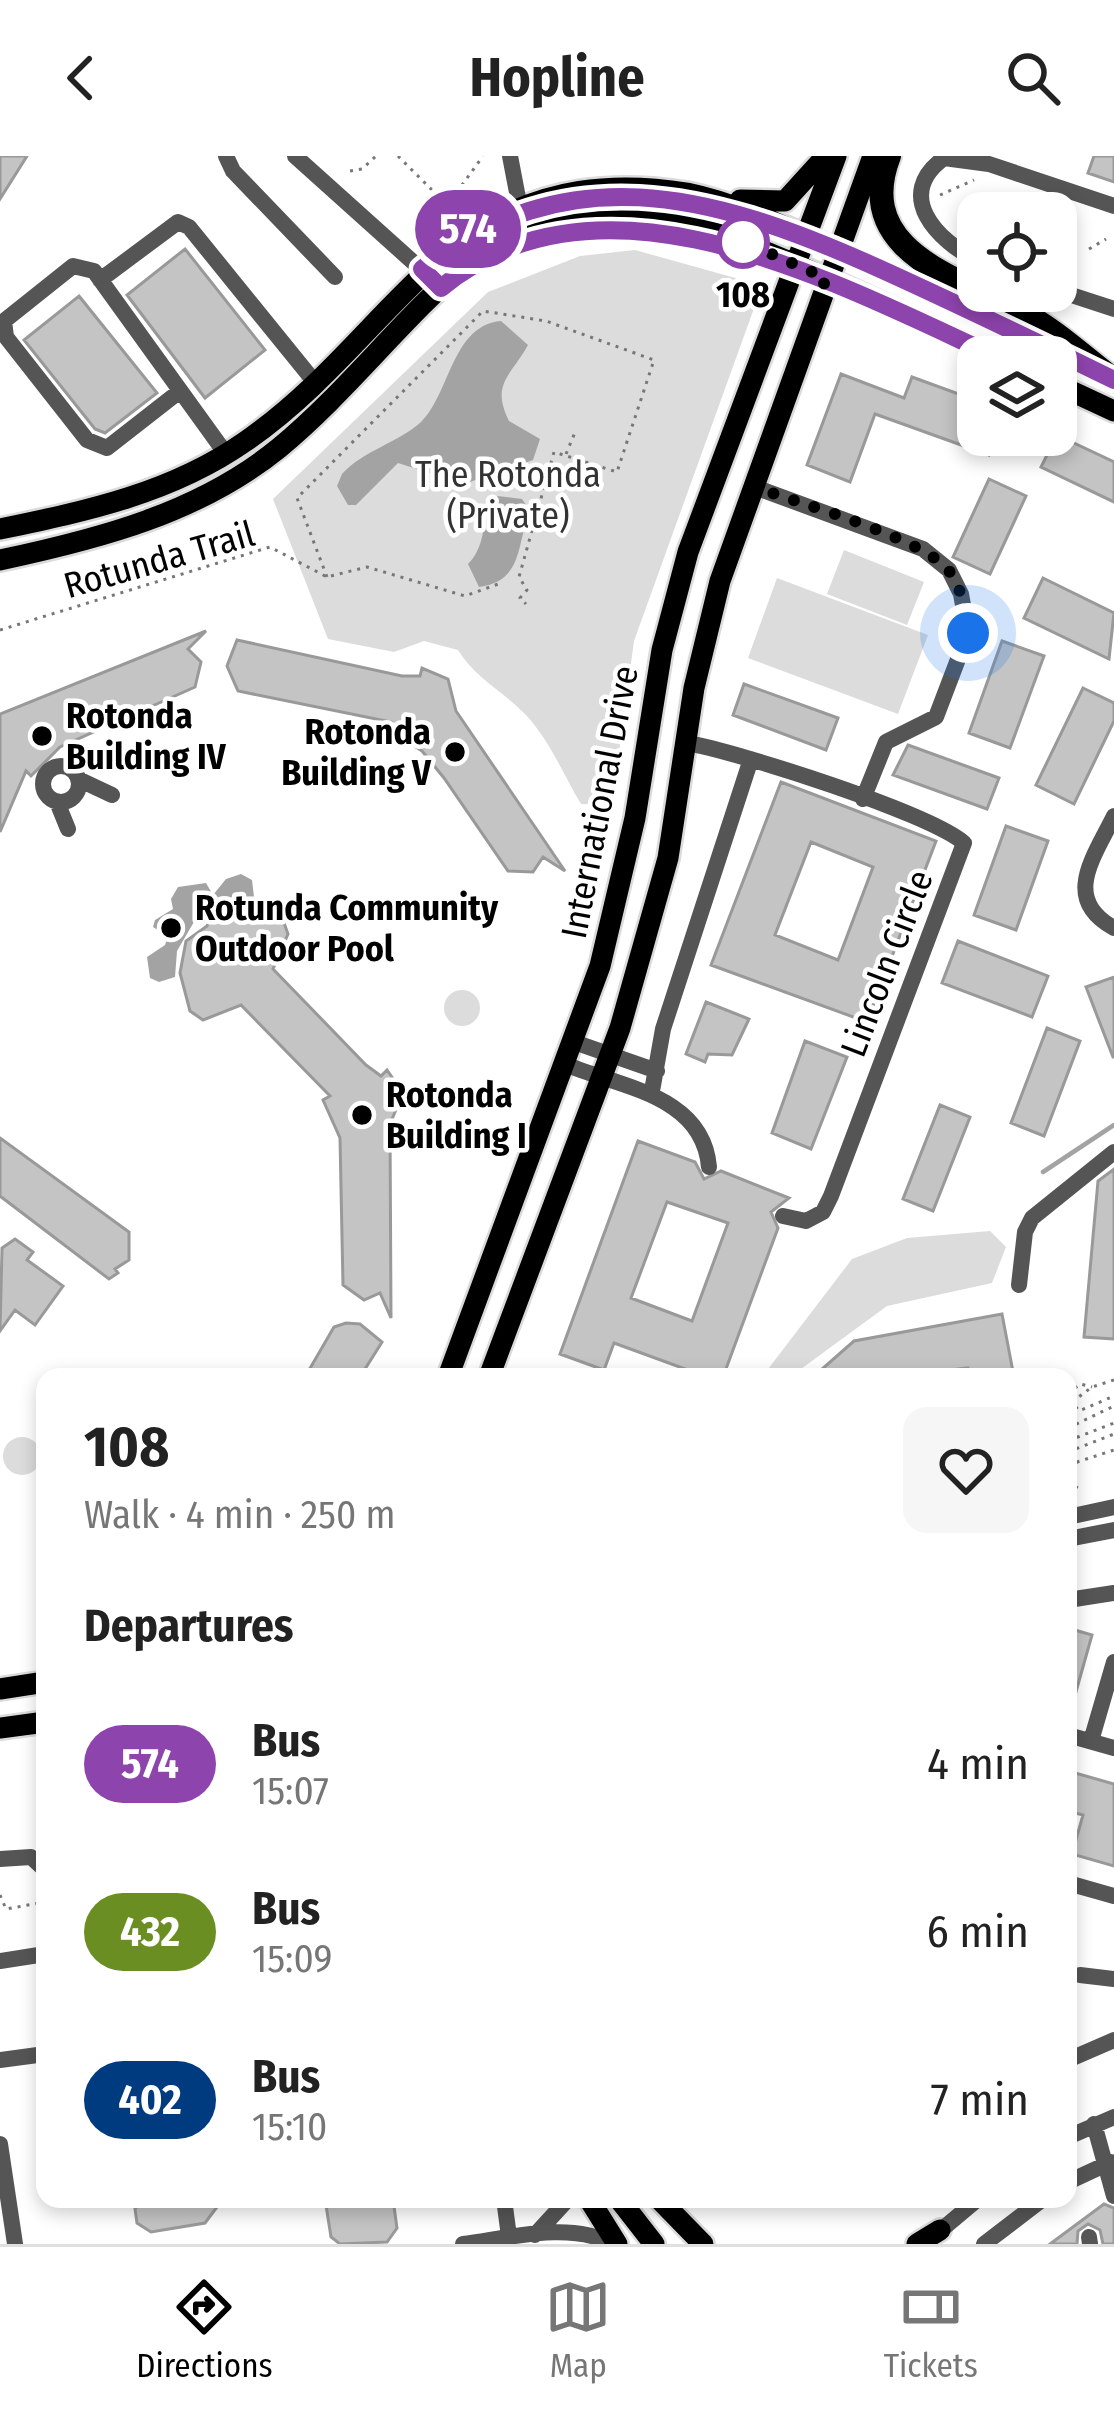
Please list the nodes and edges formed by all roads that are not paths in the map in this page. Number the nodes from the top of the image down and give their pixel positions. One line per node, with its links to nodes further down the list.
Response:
1 (226, 156): 17 (street)
2 (295, 156): 16 (street)
3 (511, 156): 10 (street)
4 (826, 156): 9 (main road)
5 (836, 156): 12 (main road, International Drive)
6 (873, 156): 14 (main road, International Drive)
7 (889, 156): 25 (highway)
8 (985, 166): 11 (street); 13 (street)
9 (692, 194): 10 (main road); 12 (main road)
10 (519, 203): 16 (main road)
11 (1114, 206)
12 (804, 236): 14 (main road); 15 (main road, International Drive)
13 (957, 246)
14 (837, 250): 18 (main road, International Drive); 25 (main road)
15 (794, 263): 18 (main road); 20 (main road); 42 (main road, International Drive)
16 (422, 269): 20 (street); 24 (main road)
17 (335, 277)
18 (826, 278): 23 (main road); 30 (main road, International Drive)
19 (100, 280): 24 (street); 26 (street); 26 (street)
20 (441, 288): 32 (main road)
21 (1077, 297): 22 (street)
22 (1114, 309)
23 (957, 339)
24 (313, 380): 29 (main road)
25 (1114, 380)
26 (180, 391): 29 (street)
27 (1077, 394): 28 (main road)
28 (1114, 411)
29 (226, 454): 31 (main road)
30 (752, 486): 33 (main road, International Drive); 37 (street)
31 (0, 529)
32 (0, 560)
33 (687, 743): 34 (street, Lincoln Circle); 43 (main road, International Drive)
34 (751, 759): 37 (street, Lincoln Circle); 45 (street)
35 (78, 779): 36 (street); 38 (street); 38 (street)
36 (112, 795)
37 (863, 800): 50 (street, Lincoln Circle)
38 (57, 802): 40 (street)
39 (1114, 816): 41 (street)
40 (68, 829)
41 (1114, 928)
42 (574, 1042): 43 (street); 44 (main road, International Drive)
43 (611, 1054): 45 (street); 46 (main road, International Drive)
44 (566, 1064): 46 (street); 52 (main road, International Drive)
45 (657, 1071): 47 (street)
46 (603, 1081): 47 (street); 53 (main road, International Drive)
47 (652, 1090): 49 (street)
48 (1114, 1152): 51 (street)
49 (709, 1167)
50 (783, 1216)
51 (1019, 1285)
52 (451, 1368)
53 (492, 1368)
54 (1114, 1507): 55 (street)
55 (1077, 1515)
56 (1114, 1530): 57 (street)
57 (1077, 1537)
58 (1114, 1593): 59 (street)
59 (1077, 1599)
60 (1114, 1662): 63 (street)
61 (36, 1683): 62 (main road)
62 (0, 1689)
63 (1109, 1694): 67 (street)
64 (36, 1723): 65 (main road)
65 (0, 1728)
66 (1077, 1737): 67 (street)
67 (1091, 1741): 68 (street)
68 (1114, 1748)
69 (0, 1859): 70 (street)
70 (36, 1861)
71 (1077, 1886): 72 (street)
72 (1114, 1896)
73 (36, 1955): 74 (street)
74 (0, 1961)
75 (1080, 1975): 76 (street)
76 (1114, 1979)
77 (1114, 2040): 79 (street)
78 (36, 2055): 80 (street)
79 (1077, 2056)
80 (0, 2060)
81 (1114, 2116): 82 (street)
82 (1094, 2124): 83 (street); 85 (street)
83 (1077, 2132)
84 (0, 2144): 99 (street)
85 (1110, 2163): 86 (street); 87 (street)
86 (1077, 2178)
87 (1114, 2196)
88 (505, 2208): 98 (street)
89 (562, 2208): 96 (street)
90 (594, 2208): 101 (main road)
91 (626, 2208): 102 (main road)
92 (664, 2208): 103 (main road)
93 (667, 2208): 104 (main road)
94 (967, 2208): 97 (street)
95 (1031, 2208): 105 (street)
96 (535, 2236): 98 (street); 101 (street)
97 (927, 2239)
98 (510, 2241): 100 (street)
99 (15, 2244)
100 (463, 2244)
101 (615, 2244)
102 (654, 2244)
103 (689, 2244)
104 (703, 2244)
105 (984, 2244)

